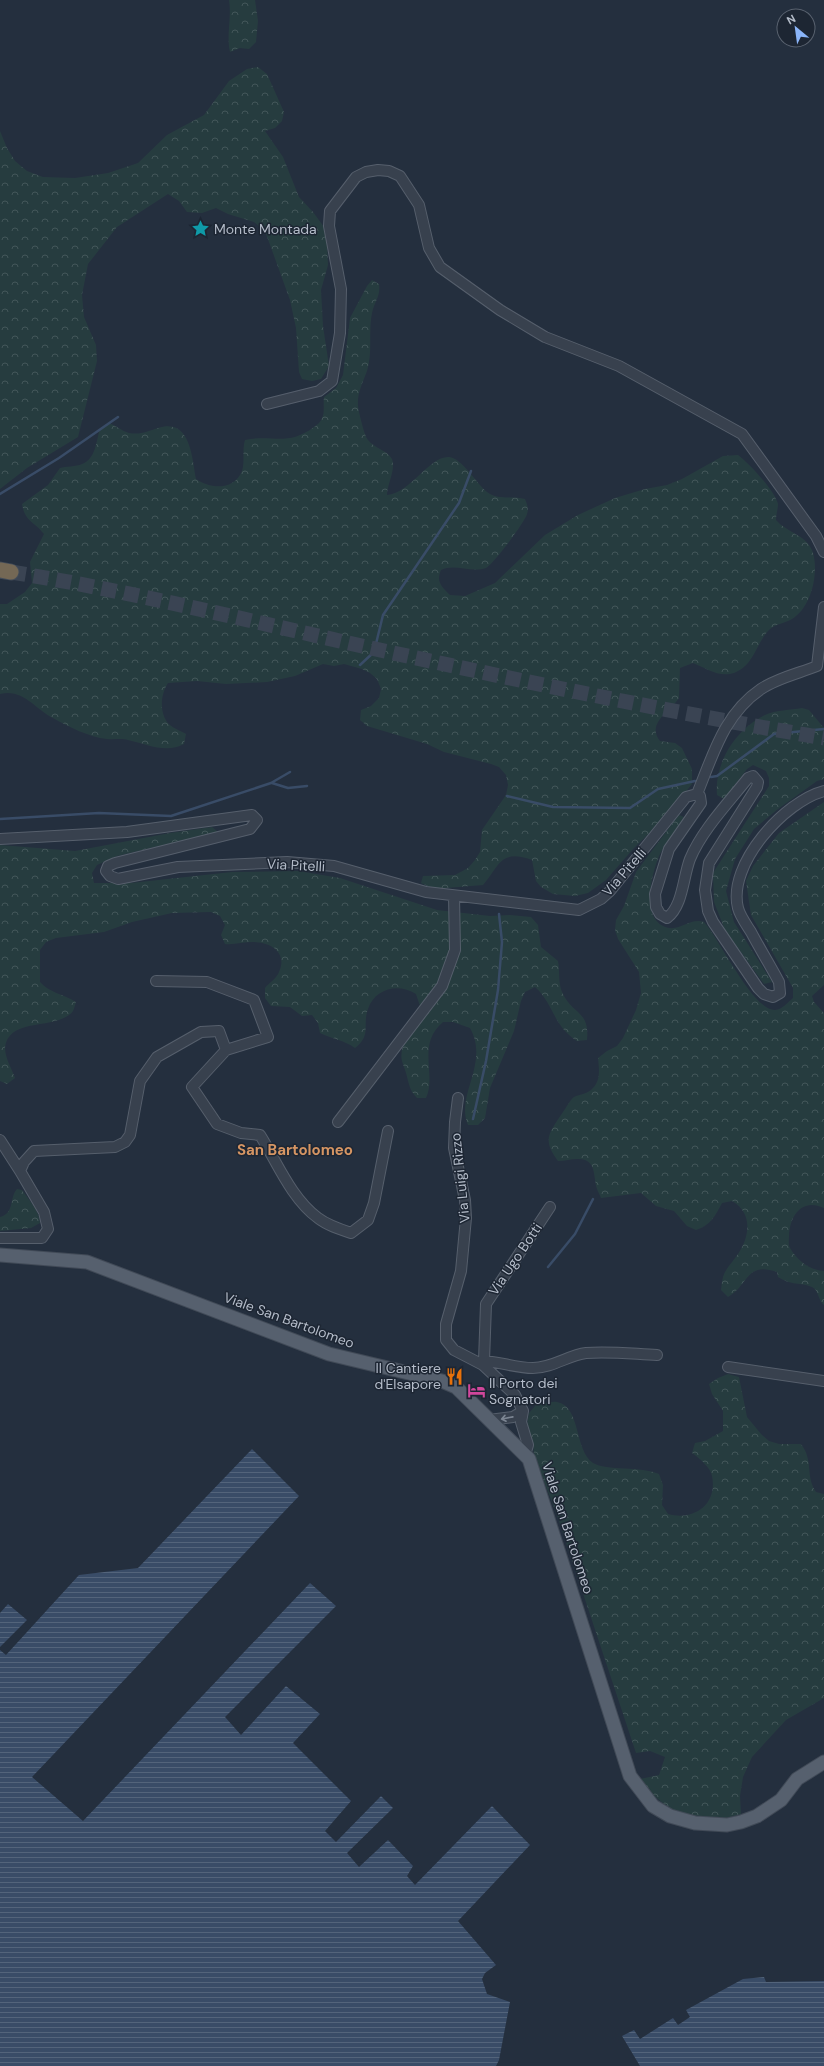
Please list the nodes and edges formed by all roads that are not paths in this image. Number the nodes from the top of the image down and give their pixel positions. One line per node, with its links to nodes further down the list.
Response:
1 (266, 404): 2 (street)
2 (824, 552)
3 (824, 607): 5 (street)
4 (824, 791): 5 (street, Via Pitelli)
5 (697, 794): 7 (street, Via Pitelli)
6 (0, 839): 7 (street, Via Pitelli)
7 (454, 896): 11 (street)
8 (156, 981): 9 (street)
9 (226, 1050): 12 (street); 14 (street)
10 (458, 1098): 19 (street, Via Luigi Rizzo)
11 (338, 1122)
12 (388, 1131)
13 (0, 1140): 14 (street)
14 (20, 1171): 16 (street)
15 (550, 1207): 19 (street, Via Ugo Botti)
16 (0, 1238)
17 (0, 1256): 23 (main road, Viale San Bartolomeo)
18 (657, 1355): 19 (street)
19 (483, 1363): 22 (street, Via Luigi Rizzo)
20 (728, 1367): 21 (street)
21 (824, 1381)
22 (523, 1411): 23 (street, one-way to 23); 24 (street, Via Luigi Rizzo)
23 (489, 1420): 24 (main road, Viale San Bartolomeo)
24 (525, 1455): 25 (main road, Viale San Bartolomeo)
25 (824, 1762)

